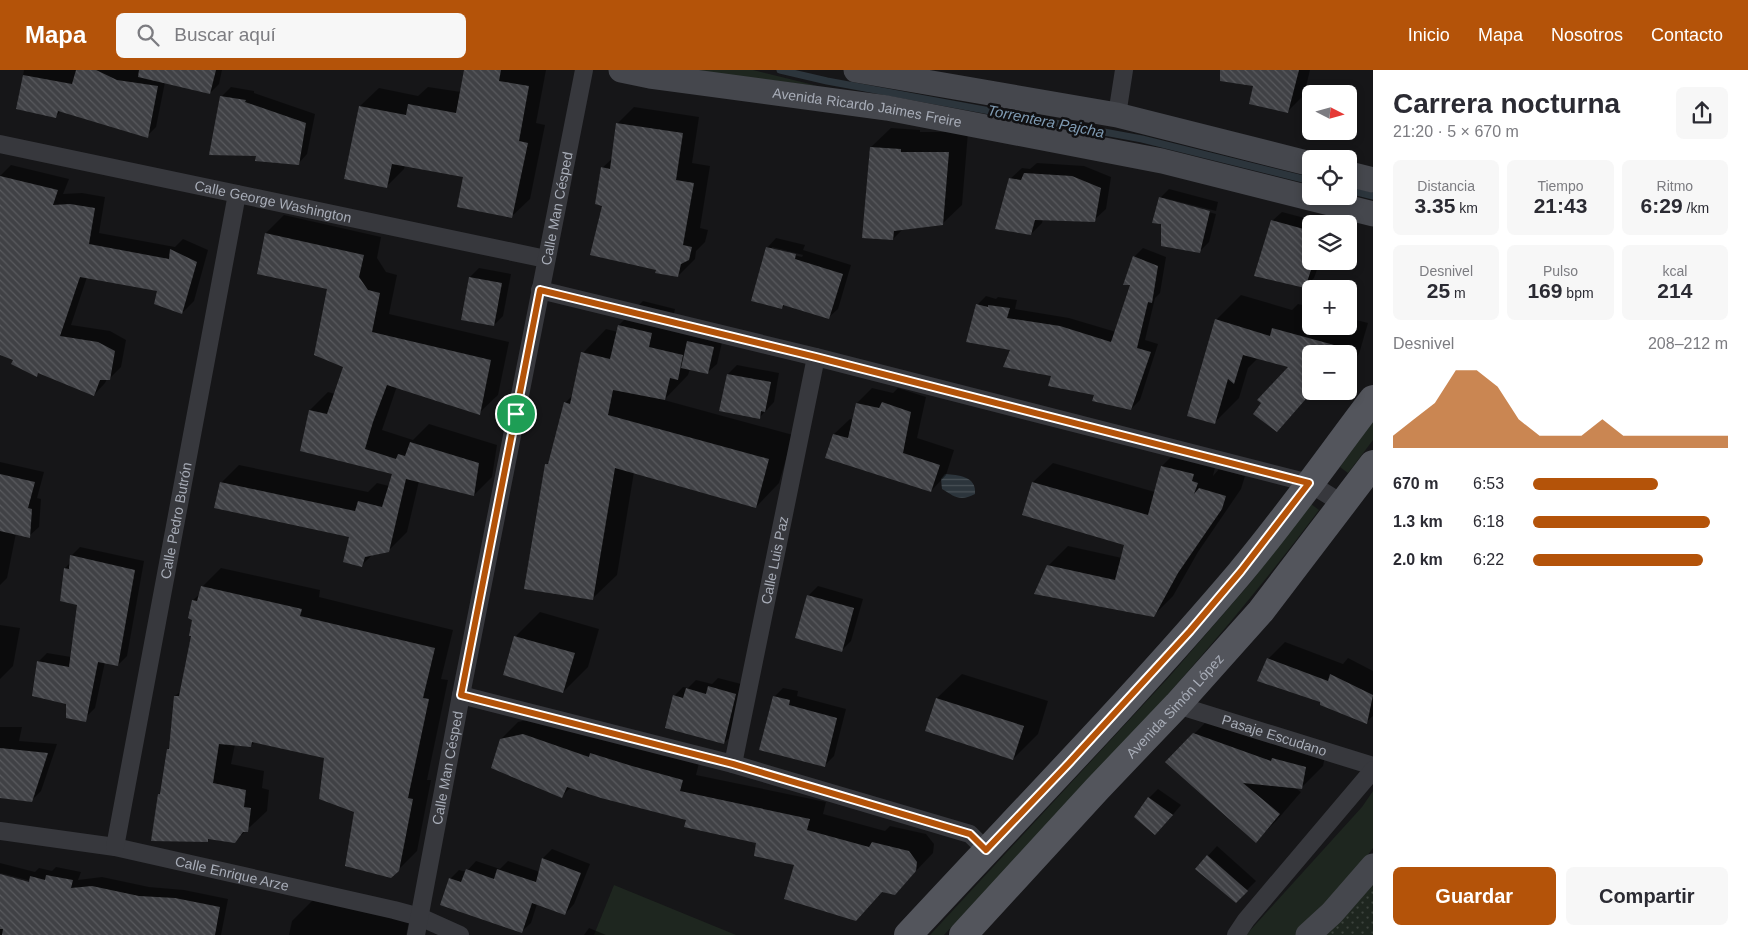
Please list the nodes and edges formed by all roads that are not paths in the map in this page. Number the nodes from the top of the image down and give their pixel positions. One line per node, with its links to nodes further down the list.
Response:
1 (584, 70): 12 (street, Calle Man Césped)
2 (621, 70): 11 (main road, Avenida Ricardo Jaimes Freire)
3 (856, 70): 5 (main road)
4 (1124, 70): 5 (street)
5 (1117, 115): 7 (main road)
6 (0, 144): 10 (street, Calle George Washington)
7 (1302, 162)
8 (1357, 176): 9 (main road)
9 (1373, 180)
10 (238, 194): 12 (street, Calle George Washington); 25 (street, Calle Pedro Butrón)
11 (1373, 214)
12 (546, 259): 13 (street, Calle Man Césped)
13 (540, 290): 14 (street); 19 (street, Calle Man Césped)
14 (816, 357): 17 (street); 21 (street, Calle Luis Paz)
15 (1373, 399): 17 (main road)
16 (1373, 464): 18 (main road, Avenida Simón López)
17 (1309, 483): 18 (street); 26 (main road)
18 (1343, 504): 20 (main road, Avenida Simón López)
19 (461, 695): 21 (street); 28 (street, Calle Man Césped)
20 (1177, 705): 22 (street, Pasaje Escudano); 32 (main road, Avenida Simón López)
21 (733, 764): 26 (street)
22 (1373, 766)
23 (1373, 770): 33 (street)
24 (0, 831): 25 (street, Calle Enrique Arze)
25 (115, 847): 28 (street, Calle Enrique Arze)
26 (986, 850): 31 (main road)
27 (1373, 866): 34 (main road)
28 (420, 917): 29 (street, Calle Man Césped); 30 (street, Calle Enrique Arze)
29 (416, 935)
30 (460, 935)
31 (908, 935)
32 (963, 935)
33 (1236, 935)
34 (1308, 935)

